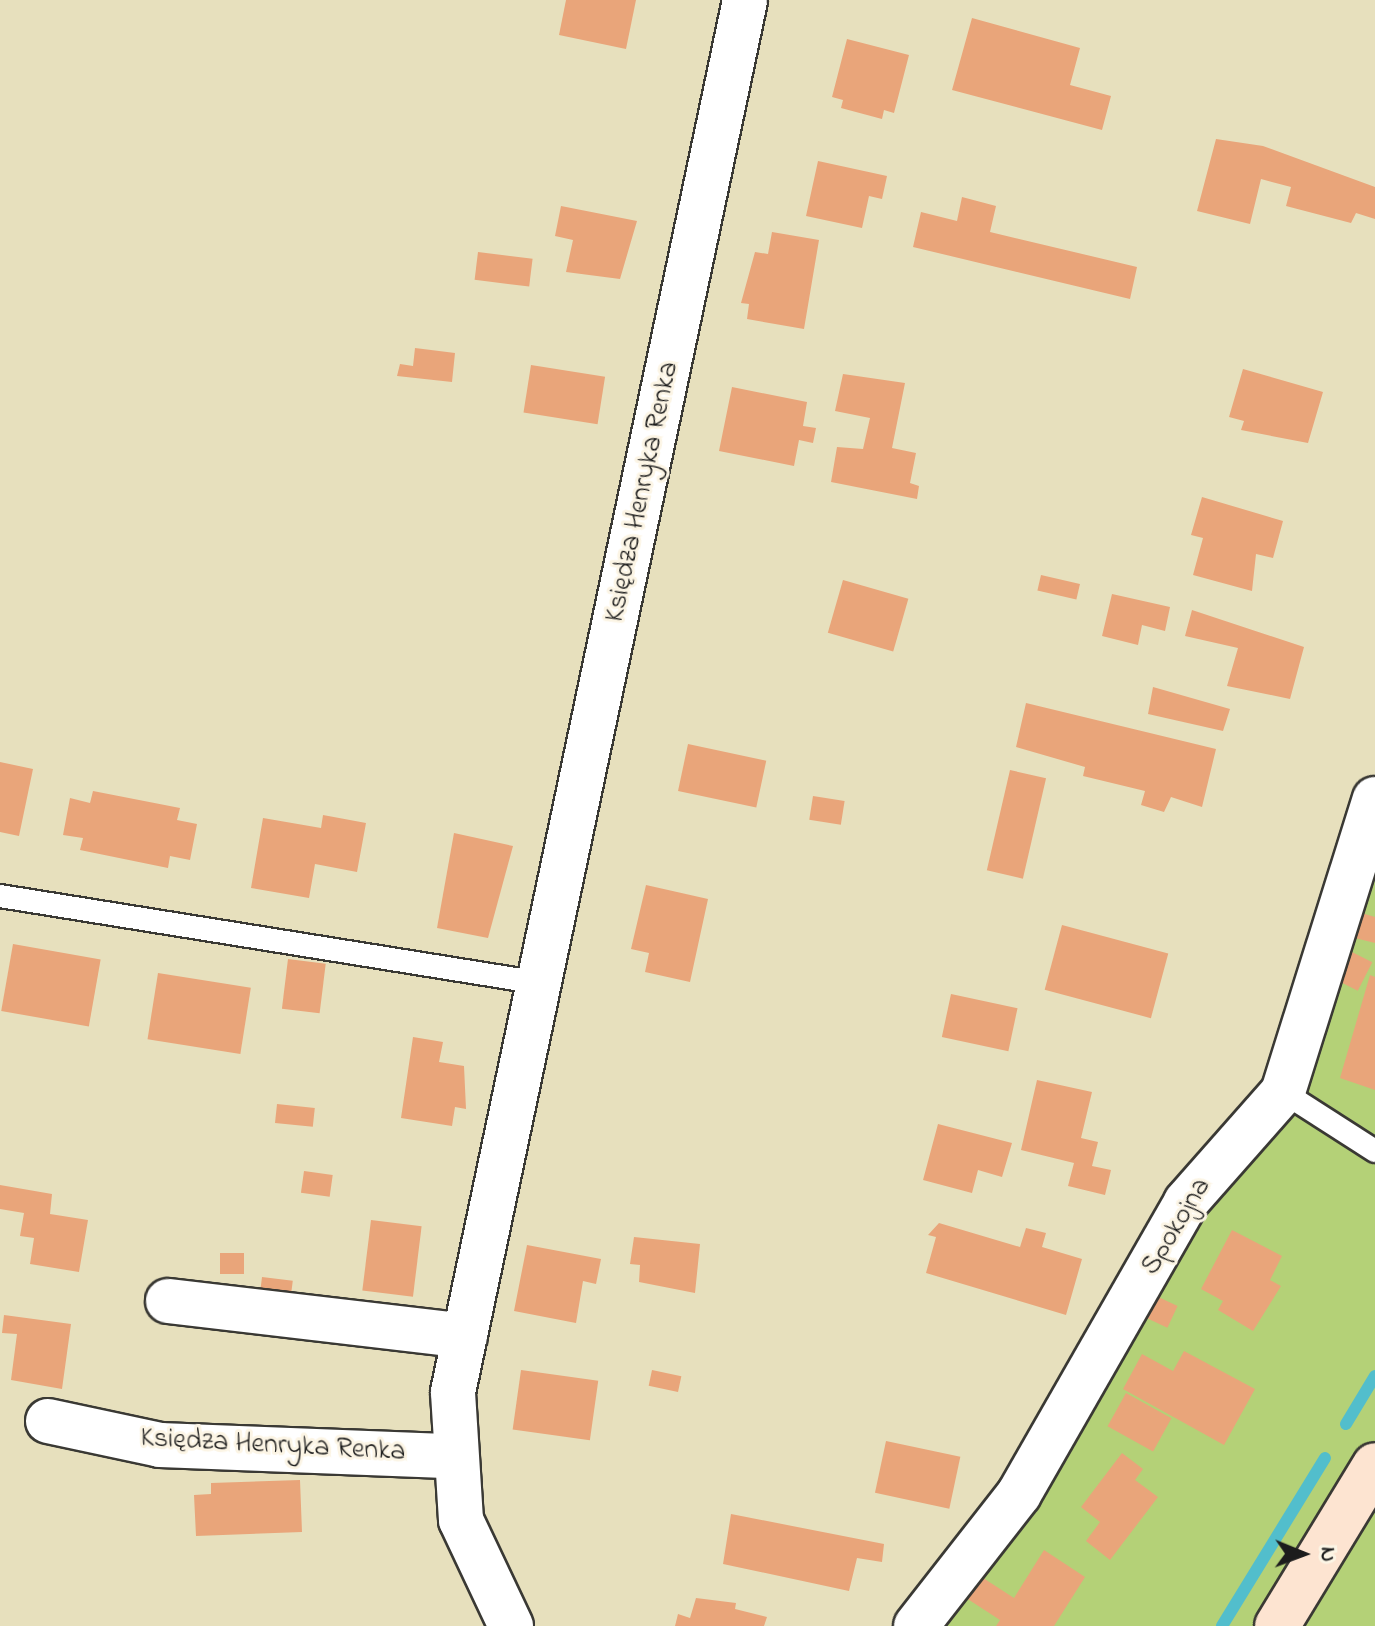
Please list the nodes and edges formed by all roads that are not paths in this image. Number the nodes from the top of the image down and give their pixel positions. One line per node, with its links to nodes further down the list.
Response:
1 (745, 0): 4 (street, Księdza Henryka Renka)
2 (1375, 799): 5 (street, Spokojna)
3 (0, 896): 4 (lane)
4 (540, 983): 8 (street, Księdza Henryka Renka)
5 (1283, 1092): 6 (lane); 13 (street, Spokojna)
6 (1375, 1151)
7 (168, 1301): 8 (street)
8 (465, 1336): 10 (street, Księdza Henryka Renka)
9 (48, 1421): 10 (street, Księdza Henryka Renka)
10 (452, 1456): 12 (street, Księdza Henryka Renka)
11 (1375, 1465): 14 (street)
12 (511, 1626)
13 (916, 1626)
14 (1277, 1626)

